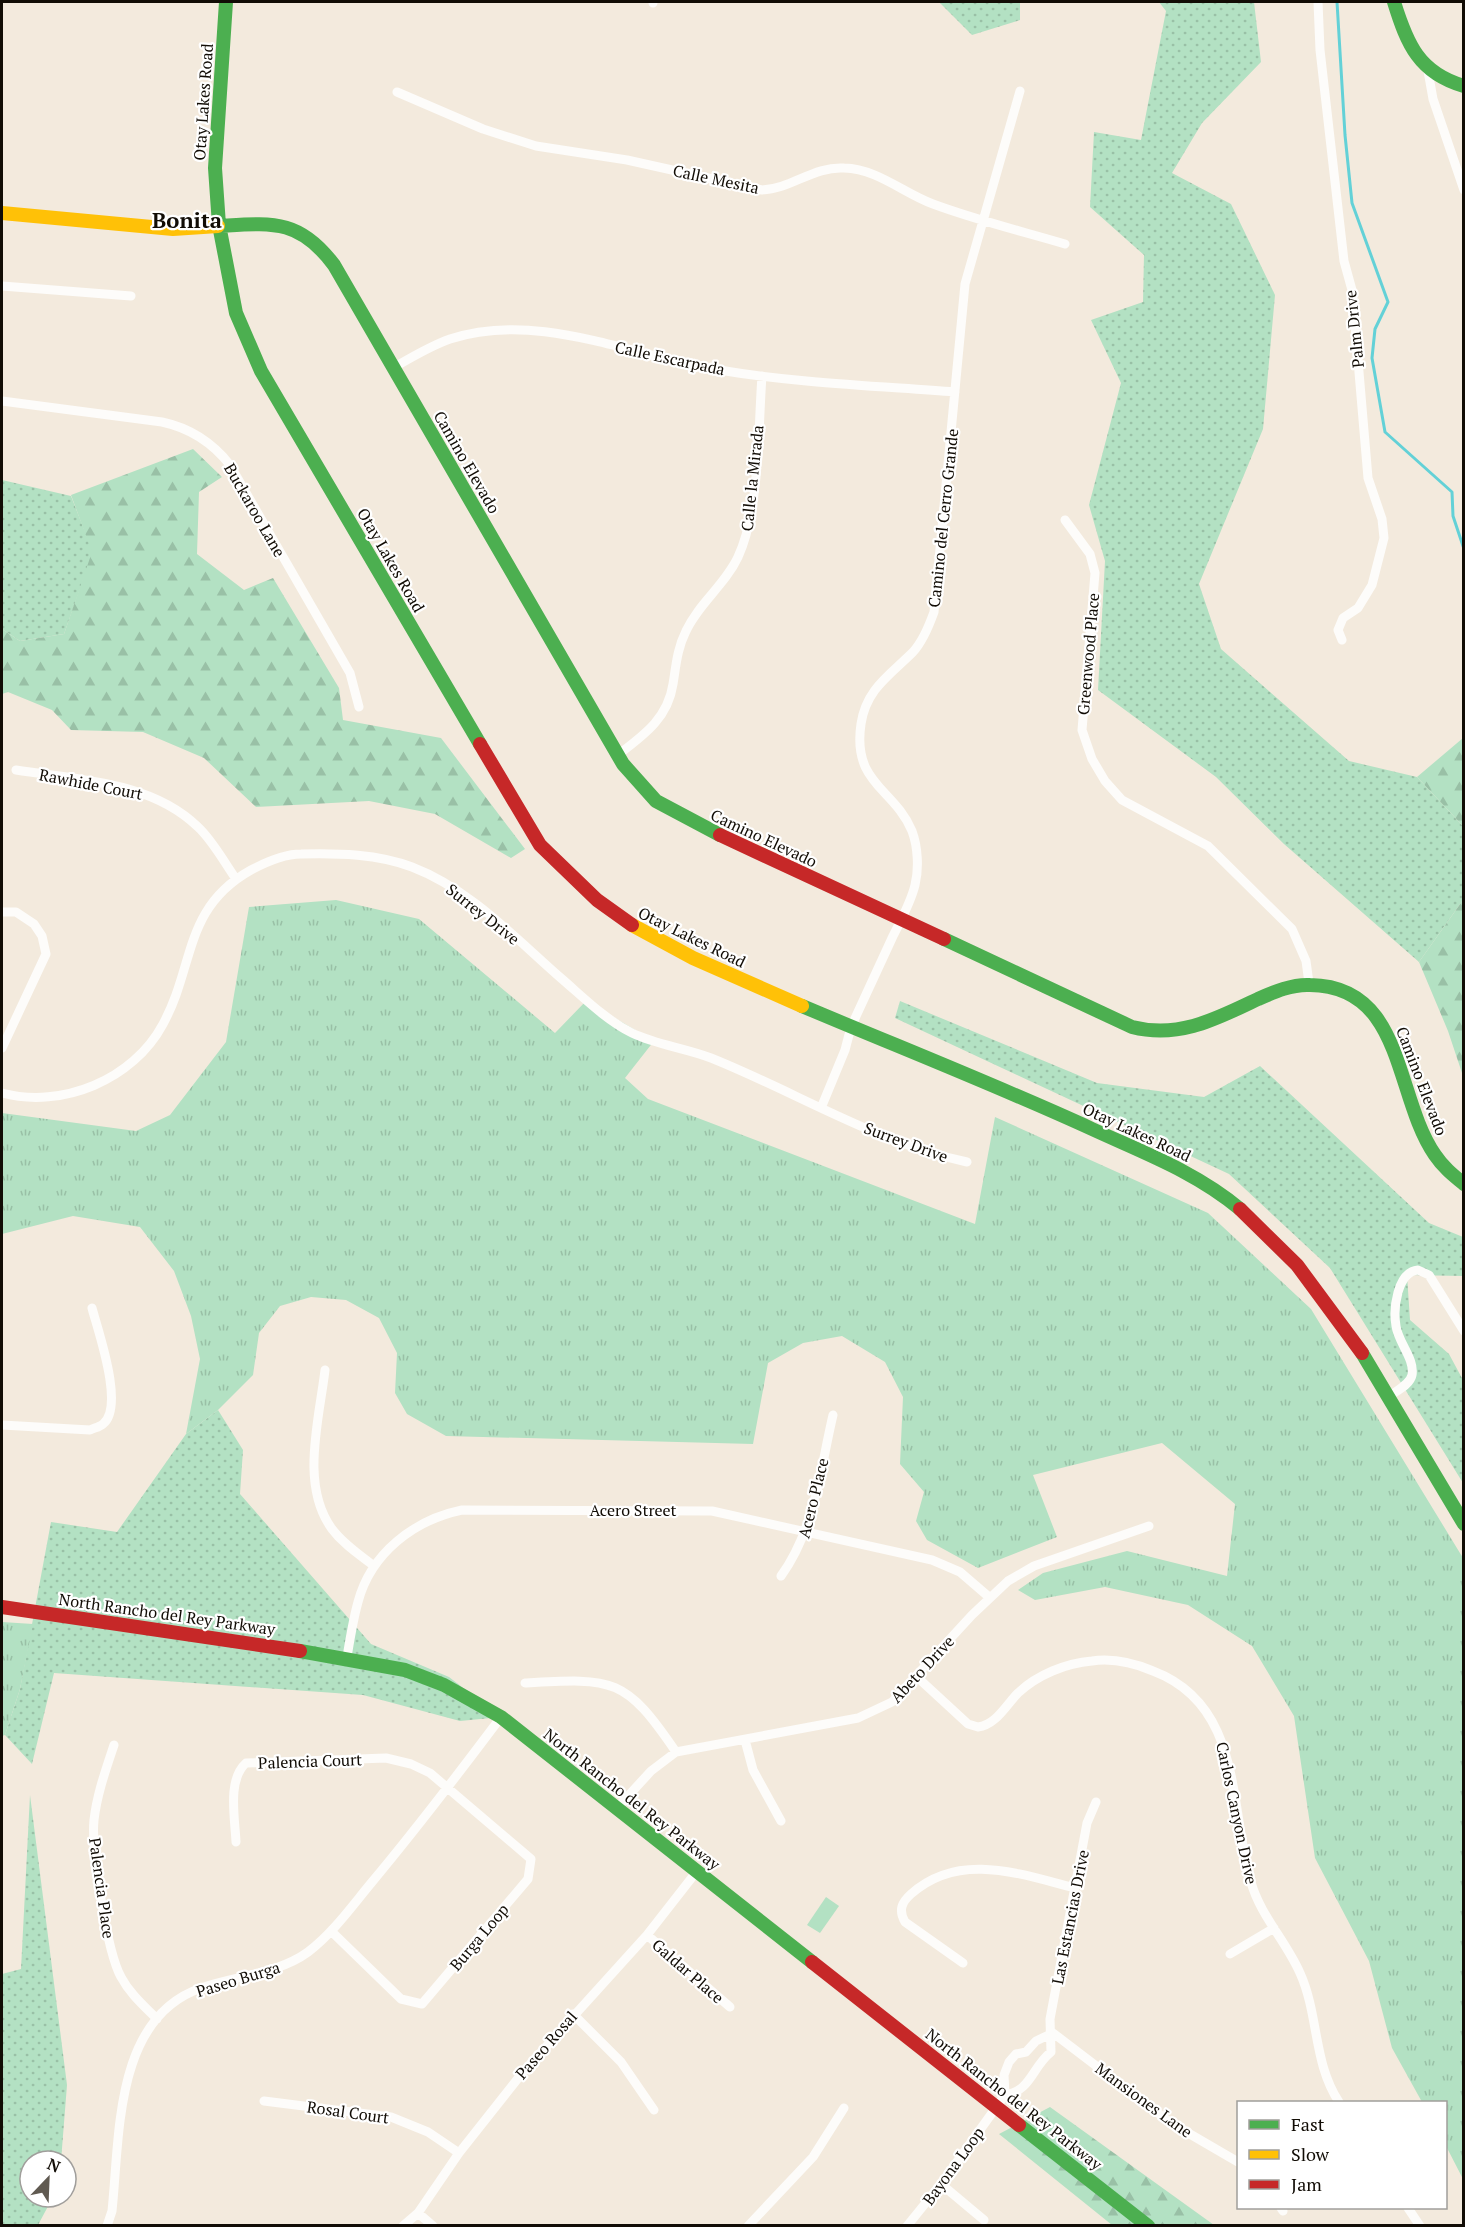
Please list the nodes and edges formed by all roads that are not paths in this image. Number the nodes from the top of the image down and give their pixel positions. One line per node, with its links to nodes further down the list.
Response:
1 (226, 2): 11 (street, Otay Lakes Road)
2 (1318, 2): 20 (street, Palm Drive)
3 (1394, 2): 4 (street)
4 (1428, 71): 5 (street); 8 (street)
5 (1464, 86)
6 (1020, 91): 10 (street, Camino del Cerro Grande)
7 (398, 92): 10 (street, Calle Mesita)
8 (1464, 190)
9 (2, 213): 11 (street, Camino Elevado)
10 (983, 220): 12 (street, Calle Mesita); 17 (street, Camino del Cerro Grande)
11 (219, 225): 15 (street, Camino Elevado); 28 (street, Otay Lakes Road)
12 (1065, 243)
13 (2, 286): 14 (street)
14 (131, 296)
15 (393, 368): 16 (street, Calle Escarpada); 22 (street, Camino Elevado)
16 (762, 376): 17 (street, Calle Escarpada); 22 (street, Calle la Mirada)
17 (955, 392): 26 (street, Camino del Cerro Grande)
18 (2, 401): 21 (street, Buckaroo Lane)
19 (1065, 520): 27 (street, Greenwood Place)
20 (1342, 640)
21 (359, 707)
22 (619, 754): 26 (street, Camino Elevado)
23 (16, 770): 24 (street, Rawhide Court)
24 (237, 879): 30 (street, Surrey Drive); 31 (street, Surrey Drive)
25 (2, 912): 29 (street)
26 (901, 920): 27 (street, Camino Elevado); 28 (street, Camino del Cerro Grande)
27 (1309, 983): 33 (street, Camino Elevado)
28 (851, 1027): 31 (street, Camino del Cerro Grande); 37 (street, Otay Lakes Road)
29 (2, 1048)
30 (2, 1093)
31 (821, 1108): 32 (street, Surrey Drive)
32 (967, 1162)
33 (1464, 1184)
34 (92, 1308): 39 (street)
35 (1464, 1331): 37 (street)
36 (325, 1370): 43 (street)
37 (1388, 1397): 40 (street, Otay Lakes Road)
38 (833, 1415): 42 (street, Acero Place)
39 (2, 1425)
40 (1464, 1524)
41 (1149, 1526): 45 (street, Abeto Drive)
42 (807, 1531): 43 (street, Acero Street); 44 (street, Acero Place); 45 (street, Acero Street)
43 (374, 1566): 47 (street, Acero Street)
44 (782, 1576)
45 (989, 1597): 48 (street, Abeto Drive)
46 (2, 1607): 47 (street, North Rancho del Rey Parkway)
47 (347, 1657): 50 (street, North Rancho del Rey Parkway)
48 (917, 1677): 51 (street, Abeto Drive); 61 (street, Carlos Canyon Drive)
49 (525, 1683): 53 (street)
50 (501, 1717): 54 (street, Paseo Burga); 56 (street, North Rancho del Rey Parkway)
51 (745, 1740): 53 (street, Abeto Drive); 57 (street)
52 (114, 1745): 68 (street, Palencia Place)
53 (676, 1752): 56 (street, Abeto Drive)
54 (449, 1787): 58 (street, Palencia Court); 62 (street, Paseo Burga); 62 (street, Burga Loop)
55 (1096, 1802): 60 (street, Las Estancias Drive)
56 (618, 1807): 59 (street, North Rancho del Rey Parkway)
57 (781, 1821)
58 (236, 1842)
59 (697, 1871): 63 (street, Paseo Rosal); 72 (street, North Rancho del Rey Parkway)
60 (1075, 1888): 65 (street); 69 (street, Las Estancias Drive)
61 (1274, 1928): 64 (street); 74 (street, Carlos Canyon Drive)
62 (331, 1931): 68 (street, Paseo Burga)
63 (647, 1935): 66 (street, Galdar Place); 67 (street, Paseo Rosal)
64 (1230, 1954)
65 (963, 1964)
66 (730, 2007)
67 (573, 2014): 76 (street); 77 (street, Paseo Rosal)
68 (157, 2019): 84 (street, Paseo Burga)
69 (1053, 2033): 70 (street); 71 (street, Las Estancias Drive); 78 (street, Mansiones Lane)
70 (1026, 2052): 71 (street); 72 (street)
71 (1039, 2062): 72 (street, Las Estancias Drive)
72 (1001, 2100): 79 (street, Bayona Loop); 83 (street, North Rancho del Rey Parkway)
73 (264, 2101): 77 (street, Rosal Court)
74 (1338, 2101)
75 (843, 2108): 87 (street)
76 (654, 2110)
77 (459, 2153): 81 (street, Paseo Rosal)
78 (1237, 2161)
79 (941, 2184): 82 (street); 88 (street, Bayona Loop)
80 (1409, 2209): 89 (street)
81 (418, 2213): 85 (street, Paseo Rosal); 86 (street)
82 (984, 2220)
83 (1147, 2225)
84 (107, 2226)
85 (403, 2226)
86 (434, 2226)
87 (748, 2226)
88 (907, 2226)
89 (1420, 2226)

